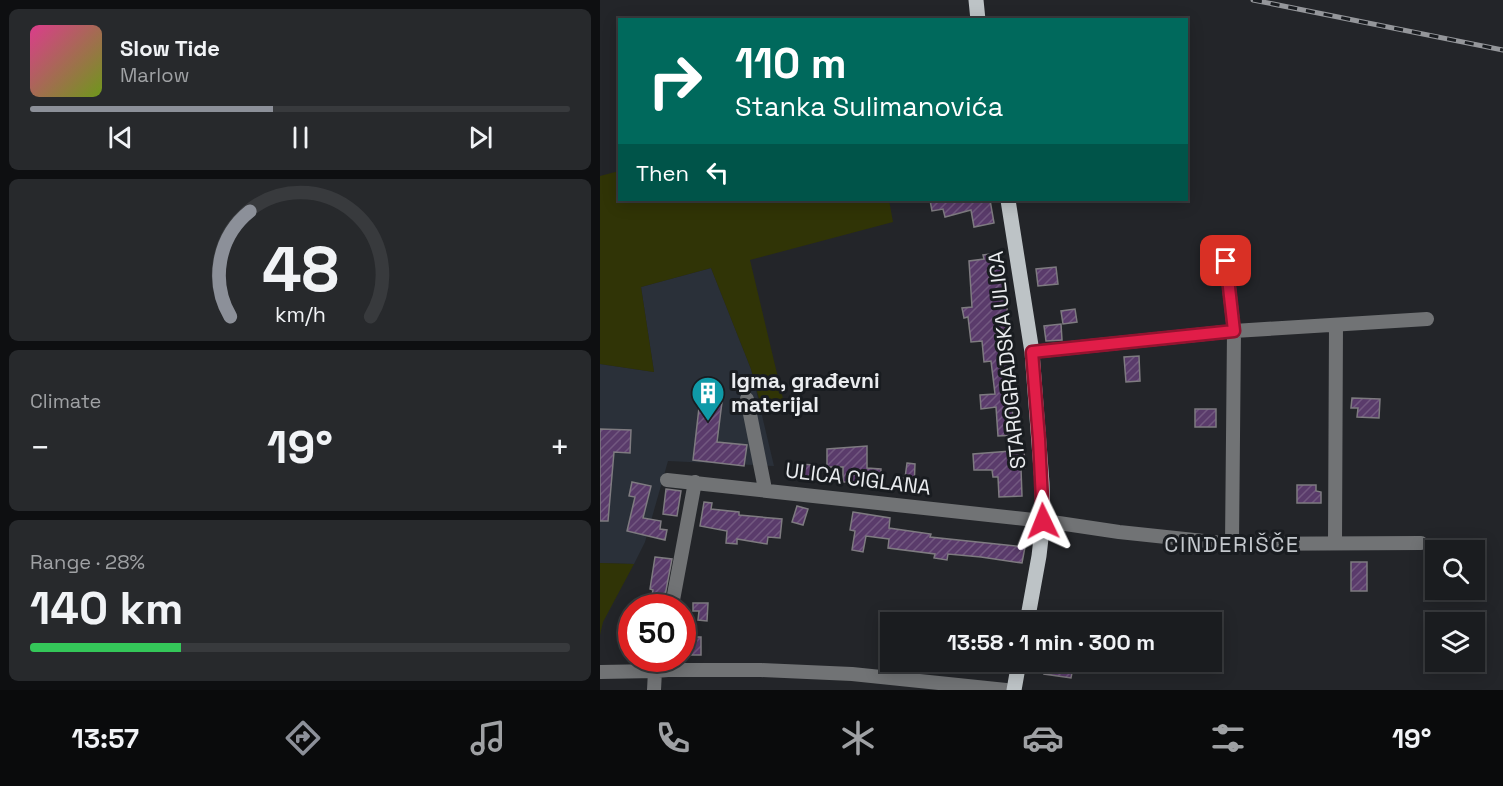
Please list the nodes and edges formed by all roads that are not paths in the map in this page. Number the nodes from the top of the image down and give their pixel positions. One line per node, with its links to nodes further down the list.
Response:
1 (976, 0): 2 (main road)
2 (978, 18)
3 (1008, 201): 8 (main road, STAROGRADSKA ULICA)
4 (1226, 261): 7 (street)
5 (1427, 319): 6 (street)
6 (1336, 325): 7 (street); 14 (street)
7 (1234, 331): 8 (street); 16 (street)
8 (1032, 352): 13 (main road, STAROGRADSKA ULICA)
9 (747, 399): 12 (street)
10 (667, 480): 11 (street, ULICA CIGLANA)
11 (695, 482): 12 (street, ULICA CIGLANA); 17 (street)
12 (765, 489): 13 (street, ULICA CIGLANA)
13 (1043, 521): 16 (street); 18 (main road, STAROGRADSKA ULICA)
14 (1335, 543): 15 (street); 16 (street)
15 (1421, 543)
16 (1232, 544)
17 (675, 594)
18 (1029, 612)
19 (696, 671): 25 (street)
20 (600, 672): 21 (street)
21 (618, 672)
22 (655, 672): 24 (street)
23 (1017, 672): 26 (main road)
24 (654, 690)
25 (1006, 690)
26 (1014, 690)

